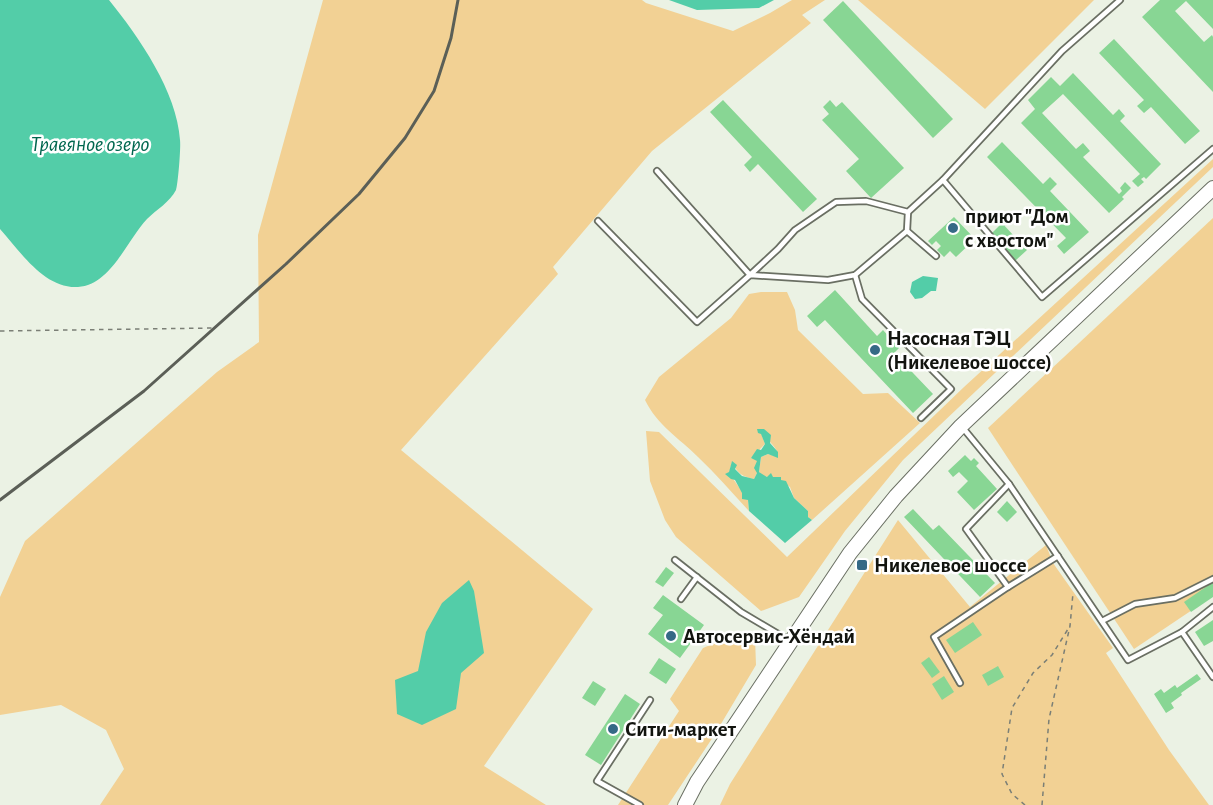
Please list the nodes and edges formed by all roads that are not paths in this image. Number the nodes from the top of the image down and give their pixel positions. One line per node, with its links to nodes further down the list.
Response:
1 (1120, 0): 4 (lane)
2 (1213, 149): 4 (lane)
3 (657, 171): 10 (lane)
4 (943, 180): 6 (lane)
5 (1213, 189): 13 (main road)
6 (908, 212): 8 (lane); 10 (lane)
7 (598, 221): 10 (lane)
8 (908, 231): 9 (lane); 11 (lane)
9 (936, 256)
10 (750, 275): 11 (lane)
11 (855, 275): 12 (lane)
12 (921, 418)
13 (961, 426): 14 (lane); 24 (main road)
14 (1009, 484): 15 (lane); 19 (lane)
15 (1058, 556): 19 (lane); 22 (lane)
16 (675, 560): 17 (lane)
17 (697, 577): 20 (lane); 24 (lane)
18 (1213, 579): 22 (lane)
19 (1008, 587): 26 (lane)
20 (681, 598)
21 (1213, 607): 23 (lane)
22 (1102, 621): 23 (lane)
23 (1182, 632): 25 (lane)
24 (792, 643): 29 (main road)
25 (1213, 677)
26 (960, 683)
27 (650, 700): 28 (lane)
28 (640, 805)
29 (685, 805)

